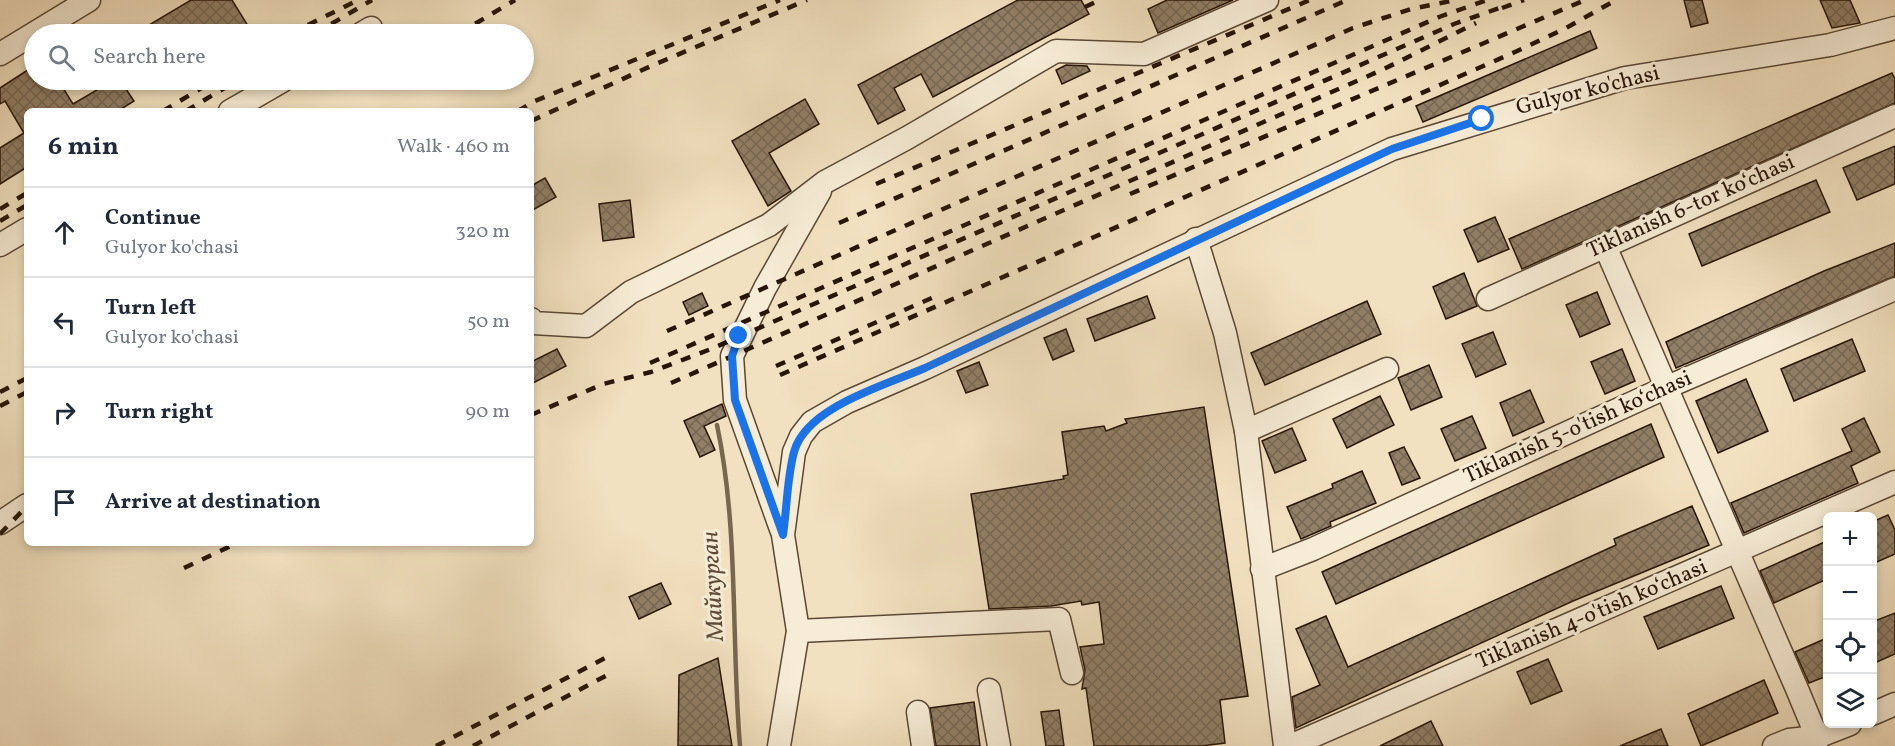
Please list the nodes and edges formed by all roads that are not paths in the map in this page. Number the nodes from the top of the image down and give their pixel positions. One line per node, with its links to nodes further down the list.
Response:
1 (88, 0): 3 (street)
2 (1267, 0): 10 (street)
3 (49, 24)
4 (1895, 28): 12 (street, Gulyor ko'chasi)
5 (24, 39): 6 (street)
6 (0, 54)
7 (267, 90): 8 (street)
8 (235, 108)
9 (1895, 116): 14 (street, Tiklanish 6-tor ko‘chasi)
10 (825, 182): 17 (street); 24 (street)
11 (24, 231): 13 (street)
12 (1196, 239): 20 (street); 24 (street, Gulyor ko'chasi)
13 (0, 245)
14 (1605, 246): 16 (street, Tiklanish 6-tor ko‘chasi); 19 (street)
15 (1895, 290): 19 (street, Tiklanish 5-o'tish ko‘chasi)
16 (1488, 299)
17 (534, 323)
18 (1387, 369): 20 (street)
19 (1665, 388): 25 (street); 26 (street, Tiklanish 5-o'tish ko‘chasi)
20 (1246, 431): 26 (street)
21 (1895, 483): 25 (street, Tiklanish 4-o'tish ko‘chasi)
22 (24, 507): 23 (street)
23 (0, 523)
24 (783, 535): 27 (street, Gulyor ko'chasi)
25 (1736, 552): 34 (street); 39 (street, Tiklanish 4-o'tish ko‘chasi)
26 (1262, 568): 38 (street)
27 (798, 631): 28 (street); 35 (street, Gulyor ko'chasi)
28 (1072, 673)
29 (989, 690): 37 (street)
30 (1895, 704): 32 (street)
31 (918, 712): 36 (street)
32 (1877, 712)
33 (1841, 728): 34 (street)
34 (1816, 742): 40 (street)
35 (779, 746)
36 (923, 746)
37 (999, 746)
38 (1285, 746)
39 (1290, 746)
40 (1774, 746)

